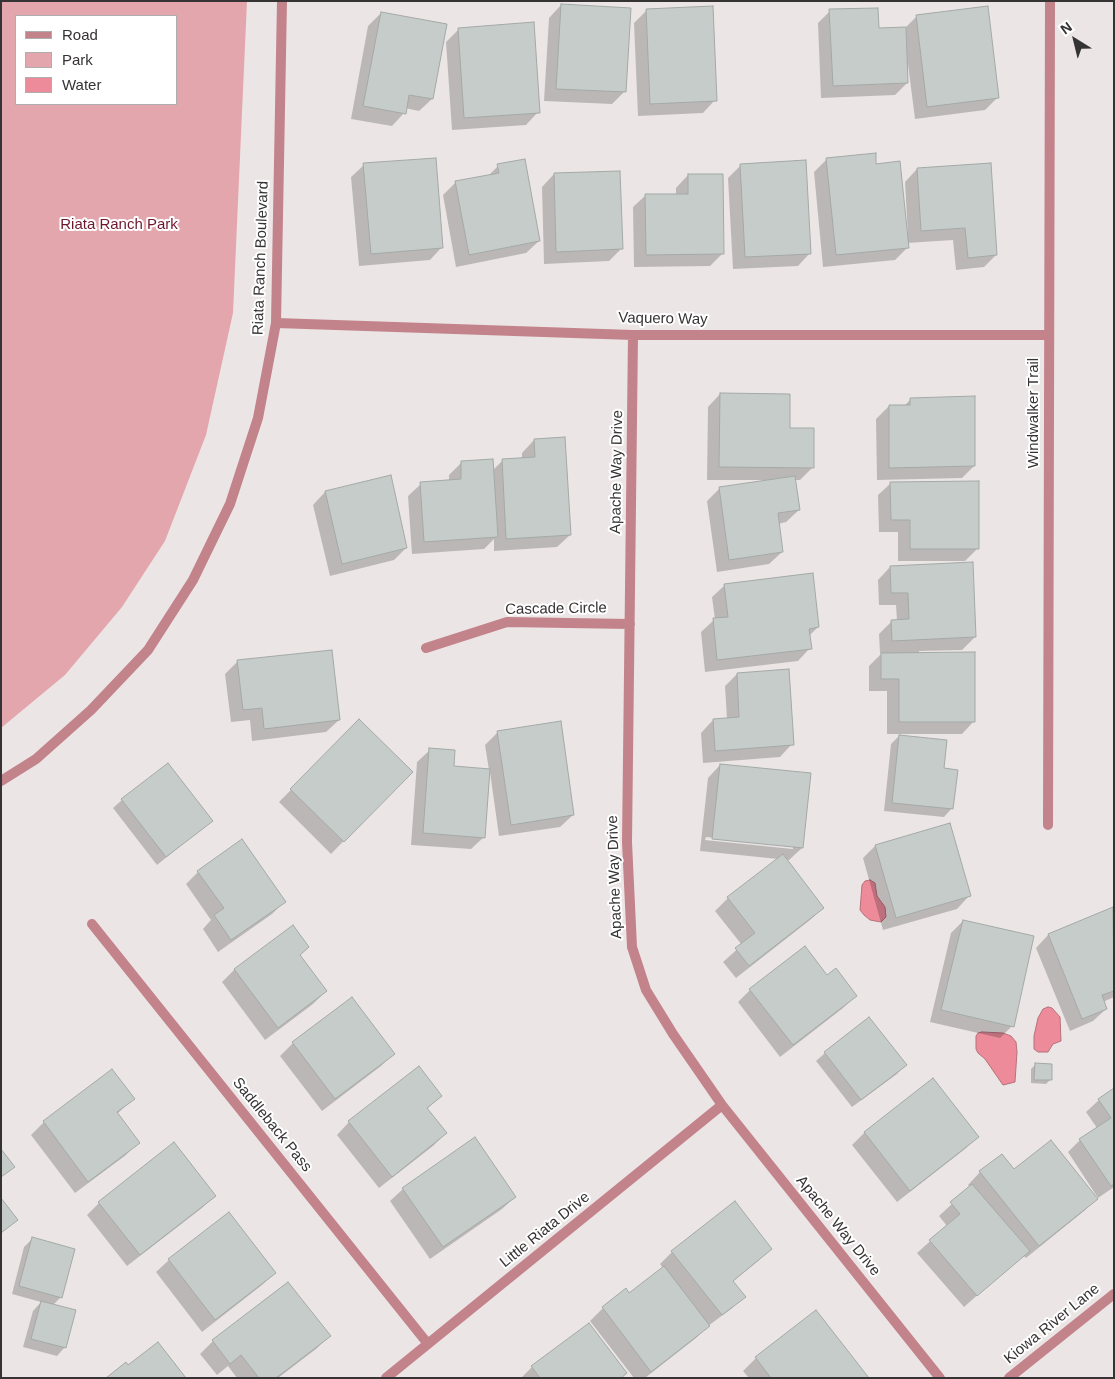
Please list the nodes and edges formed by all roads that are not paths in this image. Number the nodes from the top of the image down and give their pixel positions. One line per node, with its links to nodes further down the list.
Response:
1 (282, 1): 3 (street, Riata Ranch Boulevard)
2 (1050, 1): 5 (street, Windwalker Trail)
3 (276, 323): 4 (street, Vaquero Way); 8 (street, Riata Ranch Boulevard)
4 (633, 334): 5 (street, Vaquero Way); 6 (street, Apache Way Drive)
5 (1049, 335): 9 (street, Windwalker Trail)
6 (630, 624): 7 (street, Cascade Circle); 11 (street, Apache Way Drive)
7 (426, 648)
8 (1, 781)
9 (1048, 825)
10 (92, 924): 13 (street, Saddleback Pass)
11 (722, 1105): 13 (street, Little Riata Drive); 15 (street, Apache Way Drive)
12 (1114, 1294): 16 (street, Kiowa River Lane)
13 (428, 1344): 14 (street, Little Riata Drive)
14 (386, 1378)
15 (940, 1378)
16 (1009, 1378)

